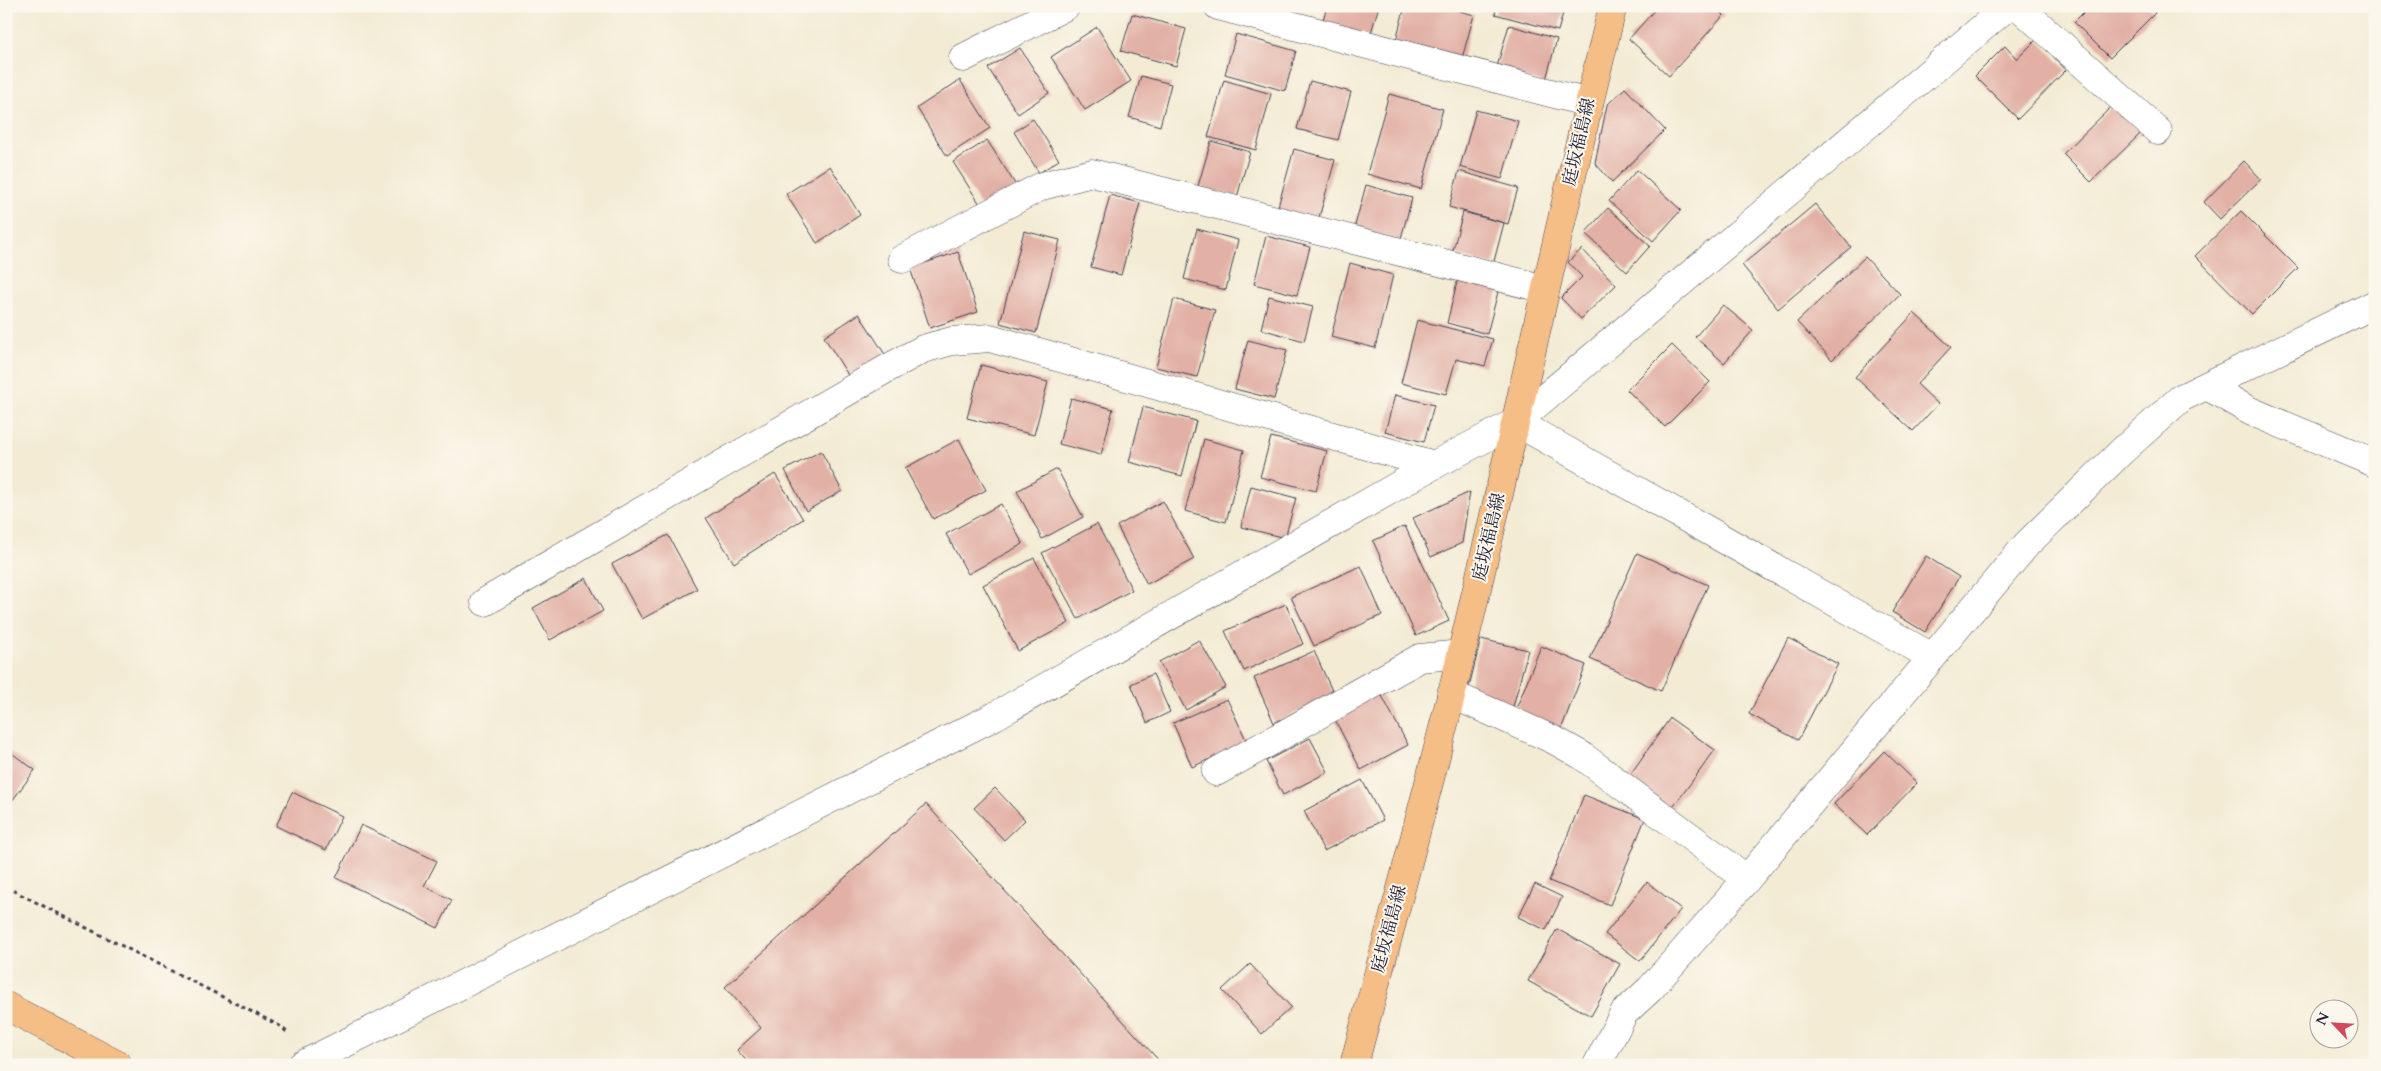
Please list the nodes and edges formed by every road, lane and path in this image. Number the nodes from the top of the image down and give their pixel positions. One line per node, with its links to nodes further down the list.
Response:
1 (1066, 6): 6 (street)
2 (1218, 6): 7 (street)
3 (1613, 6): 7 (main road, 庭坂福島線)
4 (2008, 6): 13 (street)
5 (2018, 6): 8 (street)
6 (963, 58)
7 (1588, 103): 10 (main road, 庭坂福島線)
8 (2158, 131)
9 (902, 259): 10 (street)
10 (1545, 289): 13 (main road, 庭坂福島線)
11 (2375, 304): 12 (street)
12 (2207, 386): 14 (street); 18 (street)
13 (1516, 422): 15 (street); 17 (main road, 庭坂福島線); 18 (street)
14 (2375, 463)
15 (1434, 465): 16 (street); 24 (street)
16 (485, 602)
17 (1462, 654): 19 (main road, 庭坂福島線); 20 (street)
18 (1932, 657): 21 (street)
19 (1451, 694): 21 (street); 26 (main road, 庭坂福島線)
20 (1216, 772)
21 (1747, 879): 27 (street)
22 (6, 887): 24 (path)
23 (6, 1006): 25 (main road)
24 (309, 1062)
25 (118, 1065)
26 (1354, 1065)
27 (1597, 1065)

